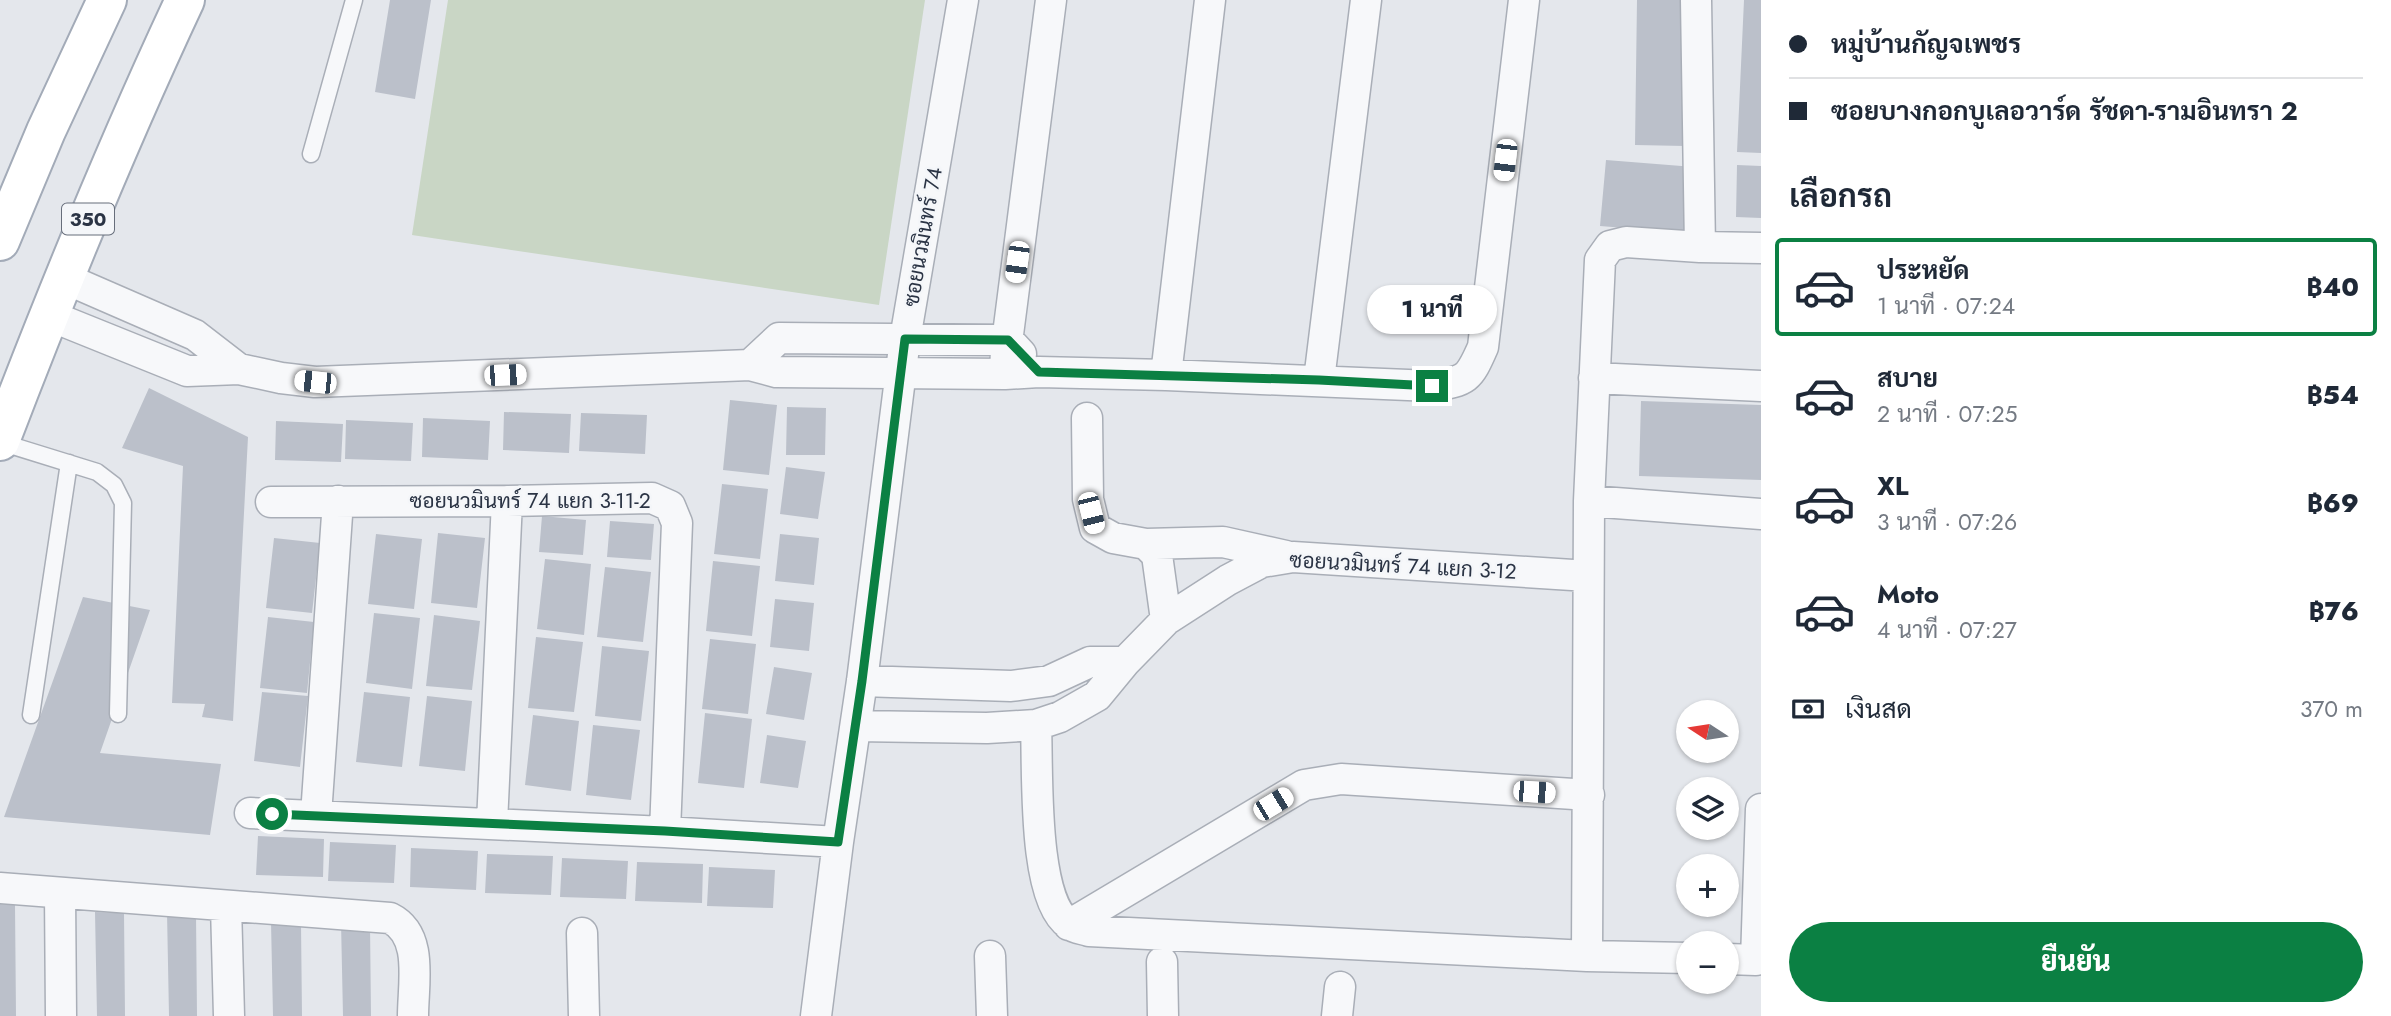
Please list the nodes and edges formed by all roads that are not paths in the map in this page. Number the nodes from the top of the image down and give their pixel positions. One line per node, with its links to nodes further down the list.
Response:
1 (107, 0): 11 (main road)
2 (185, 0): 14 (main road, 350)
3 (354, 0): 10 (lane)
4 (962, 0): 16 (street, ซอยนวมินทร์ 74)
5 (1051, 0): 17 (street)
6 (1210, 0): 23 (street)
7 (1366, 0): 25 (street)
8 (1524, 0): 25 (street)
9 (1696, 0): 12 (street)
10 (311, 154)
11 (0, 241)
12 (1700, 247): 13 (street); 24 (street)
13 (1761, 248)
14 (64, 278): 15 (main road, 350); 19 (street)
15 (48, 316): 19 (street); 28 (main road, 350)
16 (905, 339): 17 (street); 18 (street); 21 (street, ซอยนวมินทร์ 74)
17 (1007, 340): 20 (street); 22 (street)
18 (750, 365): 19 (street); 21 (street)
19 (239, 369)
20 (1039, 372): 22 (street); 23 (street)
21 (901, 373): 22 (street); 40 (street, ซอยนวมินทร์ 74)
22 (1005, 374)
23 (1166, 374): 25 (street)
24 (1594, 378): 26 (street); 32 (street)
25 (1319, 380)
26 (1761, 386)
27 (1087, 418): 35 (street)
28 (0, 441): 29 (lane)
29 (69, 463): 41 (lane); 42 (lane)
30 (338, 501): 31 (street, ซอยนวมินทร์ 74 แยก 3-11-2); 33 (street, ซอยนวมินทร์ 74 แยก 3-11-2); 48 (street)
31 (507, 501): 49 (street); 50 (street, ซอยนวมินทร์ 74 แยก 3-11-2)
32 (1589, 501): 34 (street); 37 (street)
33 (271, 502)
34 (1761, 514)
35 (1146, 544): 36 (street); 38 (street)
36 (1293, 557): 37 (street, ซอยนวมินทร์ 74 แยก 3-12); 38 (street, ซอยนวมินทร์ 74 แยก 3-12)
37 (1588, 576): 45 (street)
38 (1167, 620): 39 (street, ซอยนวมินทร์ 74 แยก 3-12)
39 (1125, 662): 40 (street); 43 (street, ซอยนวมินทร์ 74 แยก 3-12)
40 (862, 681): 44 (street, ซอยนวมินทร์ 74)
41 (118, 714)
42 (31, 715)
43 (1036, 725): 44 (street, ซอยนวมินทร์ 74 แยก 3-12); 56 (street)
44 (856, 726): 51 (street, ซอยนวมินทร์ 74)
45 (1589, 795): 56 (street); 59 (street)
46 (1761, 809): 52 (street)
47 (250, 813): 48 (street)
48 (316, 815): 49 (street)
49 (492, 823): 50 (street)
50 (665, 831): 51 (street)
51 (838, 842): 67 (street, ซอยนวมินทร์ 74)
52 (1760, 862): 61 (street)
53 (0, 888): 54 (street)
54 (60, 893): 55 (street); 63 (street)
55 (226, 906): 64 (street); 65 (street)
56 (1069, 925): 59 (street)
57 (582, 933): 66 (street)
58 (990, 956): 68 (street)
59 (1587, 956): 60 (street)
60 (1676, 958)
61 (1742, 959)
62 (1162, 962): 69 (street)
63 (61, 1016)
64 (229, 1016)
65 (413, 1016)
66 (584, 1016)
67 (816, 1016)
68 (992, 1016)
69 (1163, 1016)

